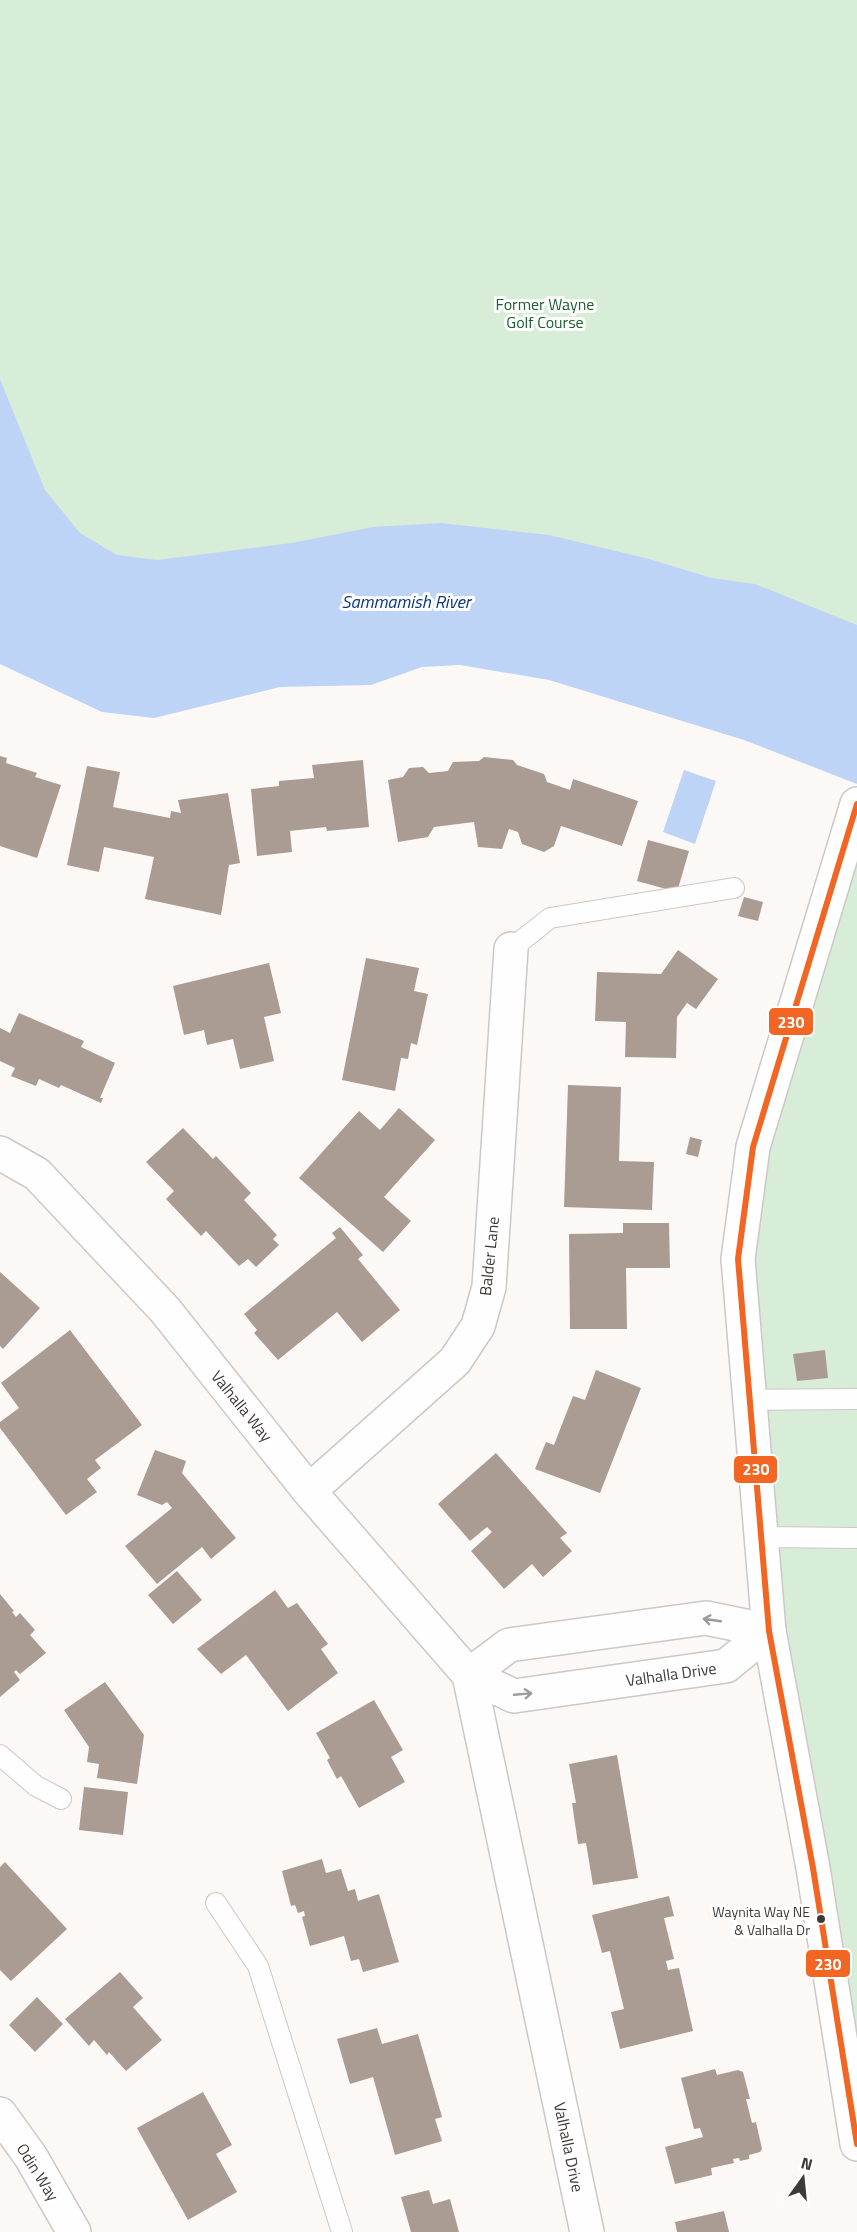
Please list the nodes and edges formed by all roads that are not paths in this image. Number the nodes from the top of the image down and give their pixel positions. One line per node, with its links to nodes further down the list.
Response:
1 (857, 804): 6 (street)
2 (734, 888): 3 (lane)
3 (511, 949): 7 (street, Balder Lane)
4 (0, 1153): 7 (street, Valhalla Way)
5 (857, 1399): 6 (lane)
6 (748, 1400): 8 (street)
7 (309, 1491): 11 (street, Valhalla Way)
8 (761, 1537): 9 (lane); 10 (street)
9 (857, 1538)
10 (769, 1631): 11 (street, one-way to 11); 11 (street, Valhalla Drive, one-way to 10); 16 (street)
11 (469, 1676): 19 (street, Valhalla Drive)
12 (0, 1755): 13 (lane)
13 (61, 1799)
14 (216, 1903): 18 (lane)
15 (0, 2114): 17 (street, Odin Way)
16 (857, 2144)
17 (74, 2232)
18 (342, 2232)
19 (587, 2232)

